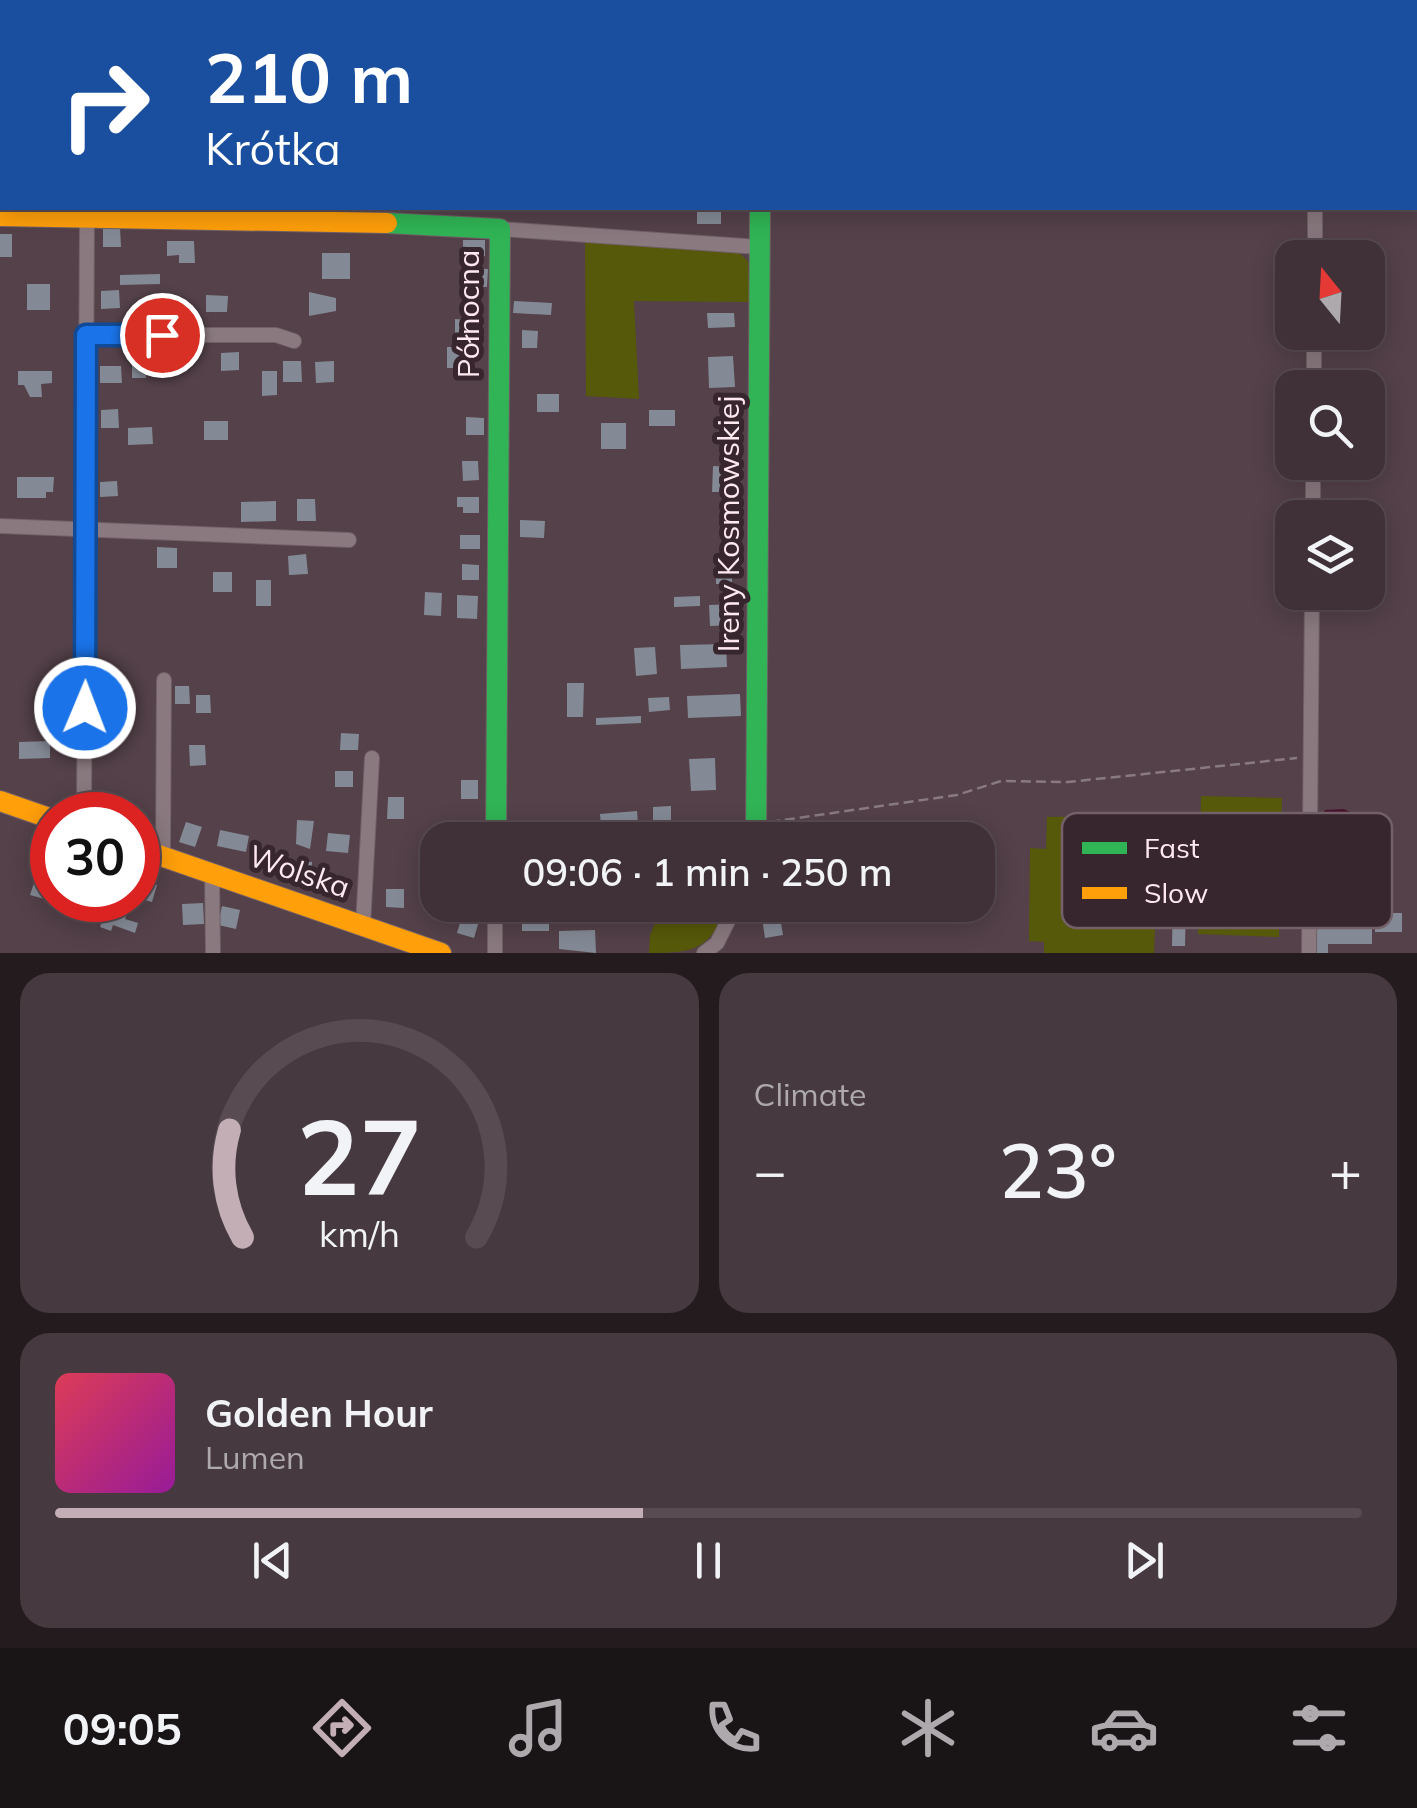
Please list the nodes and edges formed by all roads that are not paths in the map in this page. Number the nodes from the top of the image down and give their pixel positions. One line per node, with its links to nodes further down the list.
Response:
1 (760, 210): 7 (street, Ireny Kosmowskiej)
2 (1315, 210): 6 (street)
3 (87, 212): 4 (street, Północna); 5 (street, Północna); 8 (street)
4 (0, 216)
5 (500, 229): 7 (street); 20 (street, Północna)
6 (1315, 240)
7 (759, 247): 21 (street, Ireny Kosmowskiej)
8 (86, 335): 9 (street); 11 (street)
9 (294, 341)
10 (0, 526): 11 (street)
11 (87, 528): 12 (street); 16 (street)
12 (348, 540)
13 (1312, 610): 19 (street)
14 (164, 680): 23 (street)
15 (372, 758): 27 (street)
16 (84, 792)
17 (0, 801): 18 (street)
18 (30, 811)
19 (1310, 813)
20 (496, 822)
21 (757, 822)
22 (160, 856): 23 (street, Wolska)
23 (163, 857): 24 (street, Wolska)
24 (212, 874): 27 (street, Wolska); 29 (street)
25 (495, 922): 31 (street)
26 (729, 922): 32 (street)
27 (363, 926): 30 (street, Wolska)
28 (1309, 928): 33 (street)
29 (213, 953)
30 (442, 953)
31 (495, 953)
32 (704, 953)
33 (1309, 953)

